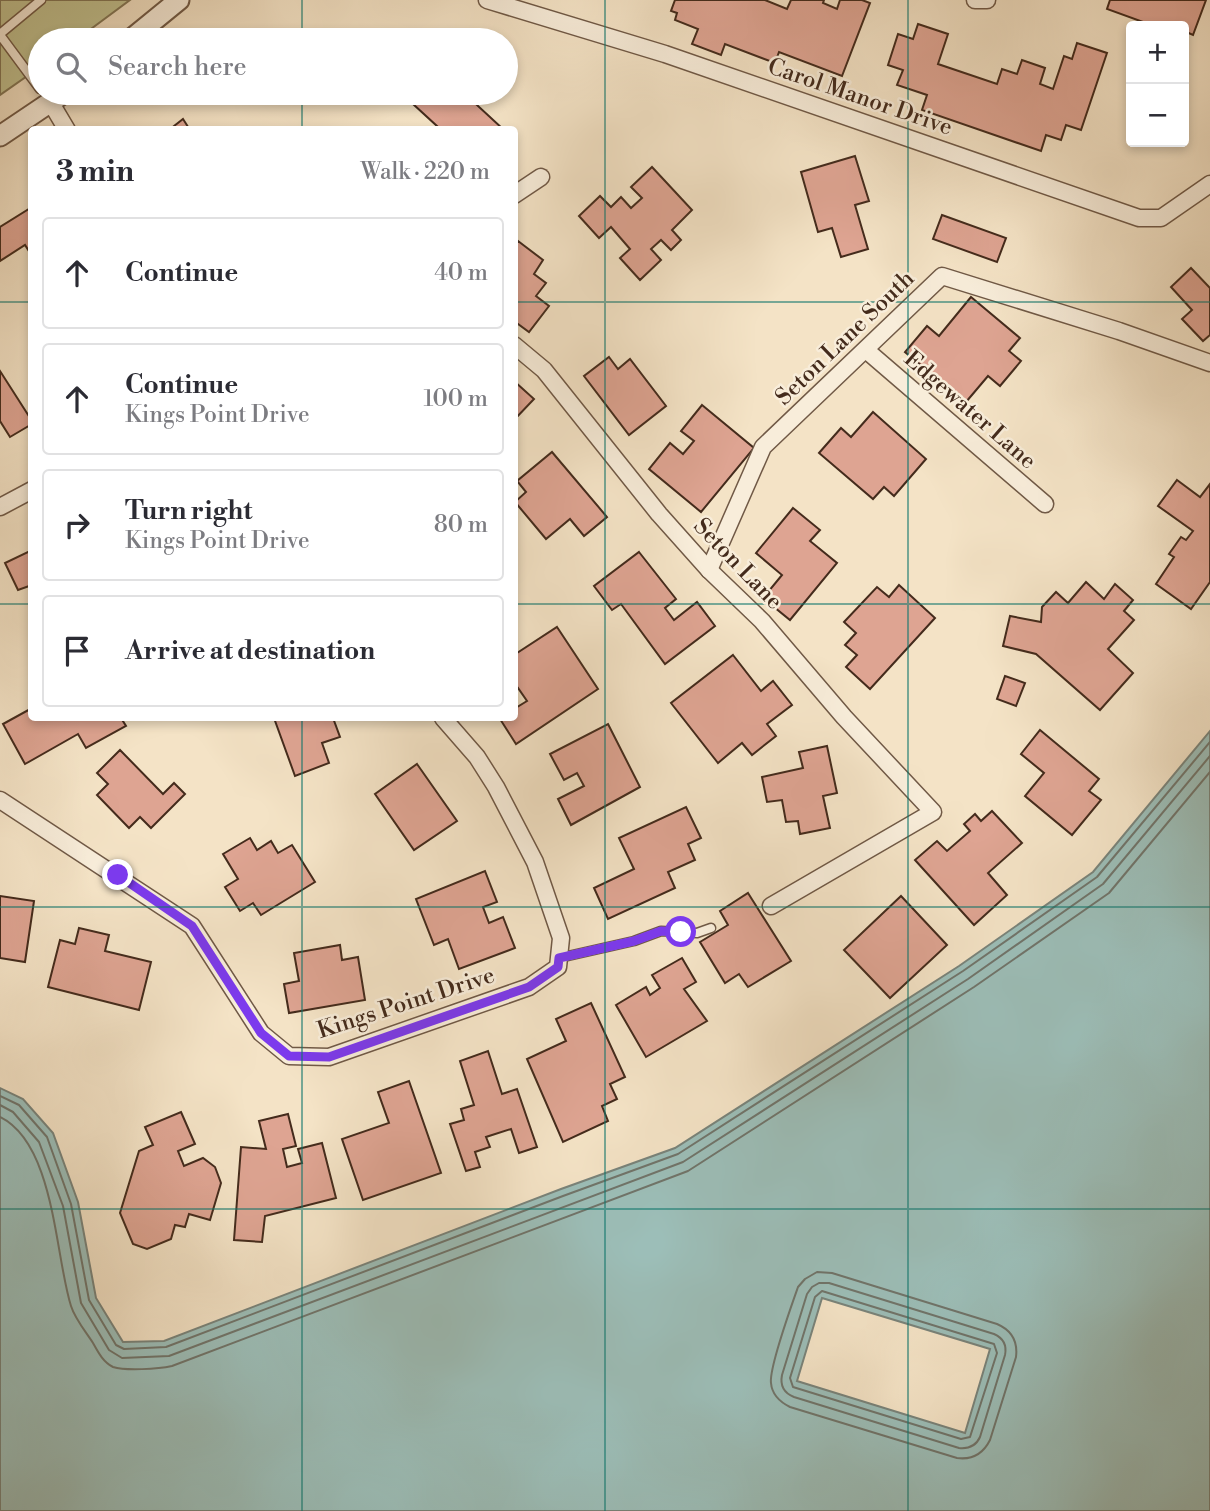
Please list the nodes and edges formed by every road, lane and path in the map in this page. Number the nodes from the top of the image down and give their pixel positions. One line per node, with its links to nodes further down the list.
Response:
1 (41, 0): 7 (lane)
2 (179, 0): 6 (street)
3 (486, 0): 14 (street, Carol Manor Drive)
4 (975, 0): 5 (street)
5 (987, 0)
6 (145, 28)
7 (0, 34): 8 (lane)
8 (28, 68)
9 (36, 105): 12 (street)
10 (54, 105): 11 (street)
11 (65, 126)
12 (0, 136)
13 (541, 177): 15 (street)
14 (1210, 184)
15 (518, 192)
16 (518, 348): 22 (street, Seton Lane)
17 (866, 350): 18 (street, Seton Lane South); 20 (street, Edgewater Lane); 22 (street, Seton Lane South)
18 (1210, 363)
19 (28, 492): 21 (street)
20 (1045, 504)
21 (0, 507)
22 (709, 570): 25 (street, Seton Lane)
23 (446, 721): 27 (street)
24 (0, 800): 27 (street, Kings Point Drive)
25 (771, 906)
26 (712, 928): 27 (lane)
27 (559, 958)

